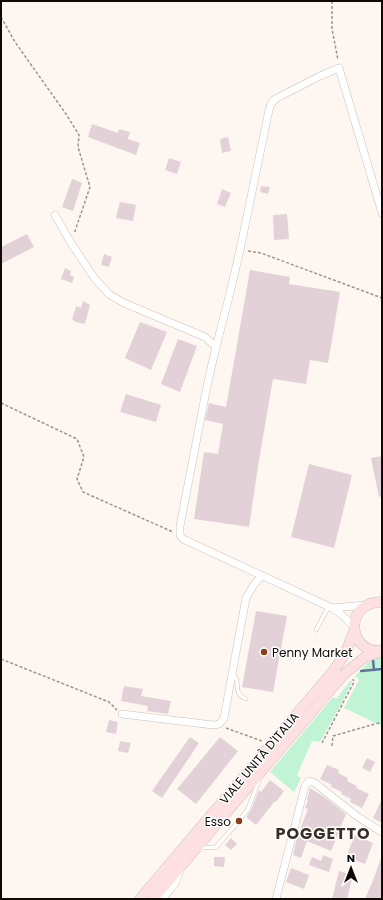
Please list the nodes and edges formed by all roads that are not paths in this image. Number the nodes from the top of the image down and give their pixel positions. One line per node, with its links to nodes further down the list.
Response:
1 (382, 213): 3 (street)
2 (55, 215): 3 (street)
3 (216, 346): 4 (street)
4 (261, 576): 6 (street); 10 (street)
5 (377, 602): 6 (street); 7 (main road, VIALE UNITÀ D'ITALIA)
6 (330, 607): 7 (street); 8 (lane)
7 (354, 629): 9 (main road, VIALE UNITÀ D'ITALIA); 17 (main road, VIALE UNITÀ D'ITALIA)
8 (316, 630)
9 (382, 651): 13 (main road, VIALE UNITÀ D'ITALIA)
10 (232, 675): 11 (lane); 12 (street)
11 (246, 699)
12 (122, 714)
13 (264, 768): 15 (main road, VIALE UNITÀ D'ITALIA); 15 (lane)
14 (382, 832): 20 (street)
15 (196, 848): 16 (main road, VIALE UNITÀ D'ITALIA)
16 (182, 864): 18 (main road, VIALE UNITÀ D'ITALIA); 19 (street)
17 (140, 899)
18 (153, 899)
19 (162, 899)
20 (276, 899)

